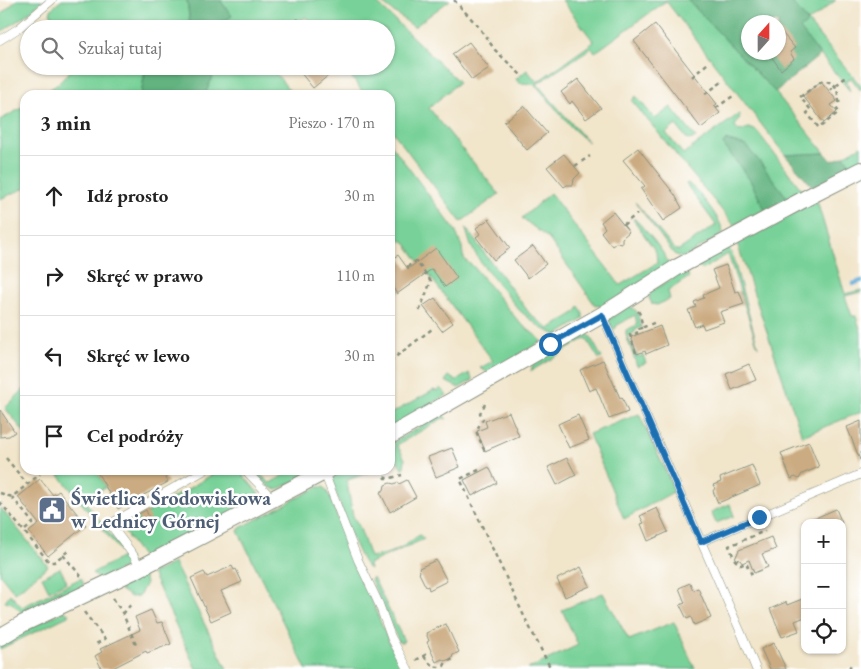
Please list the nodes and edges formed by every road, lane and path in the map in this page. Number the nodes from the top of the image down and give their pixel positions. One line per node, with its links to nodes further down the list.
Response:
1 (52, 0): 3 (lane)
2 (454, 0): 7 (path)
3 (28, 20)
4 (20, 27): 5 (lane)
5 (0, 40)
6 (708, 63): 8 (path)
7 (522, 76)
8 (692, 77)
9 (846, 77): 11 (path)
10 (722, 82): 13 (path)
11 (835, 86): 12 (path); 15 (path); 17 (path)
12 (830, 90)
13 (705, 94)
14 (733, 96): 16 (path)
15 (840, 105)
16 (716, 108)
17 (836, 108)
18 (590, 156): 19 (path)
19 (575, 166)
20 (861, 170): 26 (street)
21 (637, 214): 22 (path)
22 (623, 225)
23 (407, 268): 25 (path)
24 (638, 310): 28 (path)
25 (419, 312)
26 (602, 315): 33 (street); 54 (lane)
27 (656, 322): 28 (path)
28 (644, 327): 30 (path)
29 (432, 329): 31 (path)
30 (636, 353)
31 (395, 358)
32 (485, 404): 34 (path)
33 (395, 433)
34 (485, 452)
35 (6, 458): 39 (path)
36 (479, 470): 75 (path)
37 (861, 474): 54 (lane)
38 (20, 475): 47 (path)
39 (20, 475)
40 (39, 475): 47 (path)
41 (196, 475): 57 (lane)
42 (250, 475): 50 (lane)
43 (318, 475): 50 (street)
44 (327, 475): 74 (lane)
45 (383, 475): 46 (path)
46 (402, 475)
47 (28, 484): 49 (path)
48 (0, 493): 49 (path)
49 (12, 497): 52 (path)
50 (273, 499): 57 (street)
51 (0, 502): 52 (path)
52 (24, 531): 56 (path)
53 (765, 531): 58 (path)
54 (701, 542): 76 (lane)
55 (68, 551): 56 (path)
56 (62, 555): 59 (path)
57 (140, 568): 64 (street)
58 (752, 575)
59 (81, 576)
60 (112, 596): 63 (path)
61 (132, 603): 63 (path)
62 (81, 609): 65 (path)
63 (123, 614): 66 (path)
64 (0, 637)
65 (94, 645)
66 (136, 645)
67 (416, 654): 70 (path)
68 (428, 654): 69 (path)
69 (424, 656): 70 (path); 71 (path)
70 (419, 659): 72 (path)
71 (452, 659)
72 (413, 662)
73 (852, 662): 77 (path)
74 (408, 669)
75 (551, 669)
76 (756, 669)
77 (850, 669)

